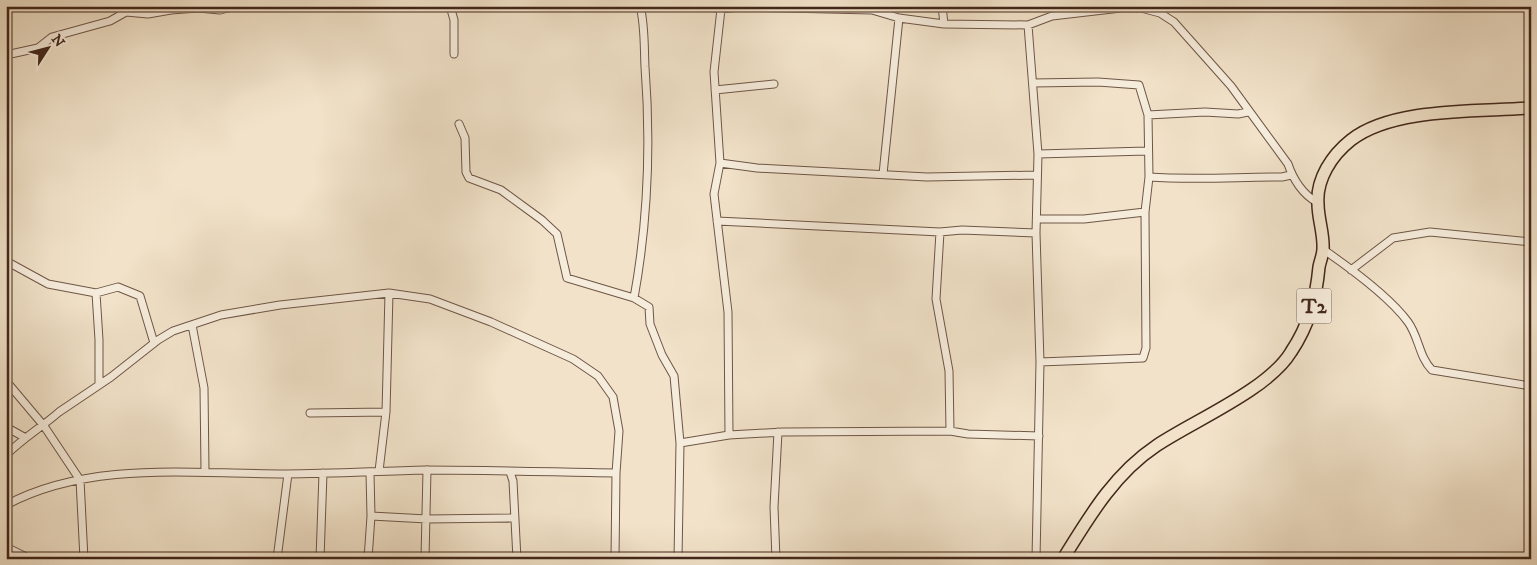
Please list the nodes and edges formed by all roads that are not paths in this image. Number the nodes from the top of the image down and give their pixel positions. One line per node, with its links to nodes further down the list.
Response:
1 (236, 6): 13 (street)
2 (450, 6): 12 (street)
3 (640, 6): 40 (street)
4 (706, 6): 8 (street)
5 (740, 6): 7 (street); 8 (street)
6 (942, 6): 10 (street)
7 (873, 8): 9 (street)
8 (721, 9): 16 (street)
9 (899, 18): 10 (street); 24 (street)
10 (944, 24): 11 (street)
11 (1028, 25): 14 (street); 18 (street)
12 (454, 54)
13 (6, 55)
14 (1033, 83): 19 (street); 22 (street)
15 (774, 84): 16 (street)
16 (715, 90): 23 (street)
17 (1531, 108): 28 (highway, T2)
18 (1248, 112): 19 (street); 26 (street)
19 (1148, 115): 21 (street)
20 (459, 124): 40 (street)
21 (1147, 151): 22 (street); 27 (street)
22 (1038, 154): 25 (street)
23 (720, 163): 24 (street); 31 (street)
24 (884, 174): 25 (street)
25 (1037, 174): 30 (street)
26 (1291, 174): 27 (street); 28 (street)
27 (1149, 177): 29 (street)
28 (1317, 202): 35 (highway, T2)
29 (1145, 212): 30 (street); 43 (street)
30 (1037, 220): 33 (street)
31 (717, 222): 32 (street); 53 (street)
32 (940, 232): 33 (street); 52 (street)
33 (1036, 233): 43 (street)
34 (1531, 242): 37 (street)
35 (1324, 250): 37 (street); 83 (highway, T2)
36 (6, 261): 38 (street)
37 (1352, 270): 46 (street)
38 (96, 293): 42 (street); 45 (street)
39 (389, 293): 41 (street); 47 (street); 64 (street)
40 (634, 298): 56 (street)
41 (192, 325): 42 (street); 59 (street)
42 (154, 343): 45 (street)
43 (1040, 362): 54 (street)
44 (6, 381): 49 (street)
45 (98, 384): 49 (street)
46 (1531, 386)
47 (386, 412): 48 (street); 60 (street)
48 (310, 413)
49 (44, 426): 55 (street); 66 (street)
50 (6, 427): 55 (street)
51 (778, 432): 52 (street); 53 (street); 81 (street)
52 (950, 432): 54 (street)
53 (729, 435): 56 (street)
54 (1039, 436): 82 (street)
55 (24, 437): 57 (street)
56 (680, 443): 80 (street)
57 (6, 455)
58 (427, 470): 60 (street); 62 (street); 70 (street)
59 (205, 471): 65 (street); 66 (street)
60 (379, 471): 61 (street)
61 (370, 472): 63 (street); 68 (street)
62 (510, 472): 64 (street); 69 (street)
63 (323, 473): 65 (street); 75 (street)
64 (616, 473): 79 (street)
65 (288, 474): 74 (street)
66 (80, 480): 67 (street); 73 (street)
67 (6, 505)
68 (371, 516): 70 (street); 76 (street)
69 (515, 518): 70 (street); 78 (street)
70 (427, 519): 77 (street)
71 (6, 547): 72 (street)
72 (30, 559)
73 (84, 559)
74 (277, 559)
75 (320, 559)
76 (368, 559)
77 (425, 559)
78 (517, 559)
79 (616, 559)
80 (678, 559)
81 (776, 559)
82 (1036, 559)
83 (1063, 559)

